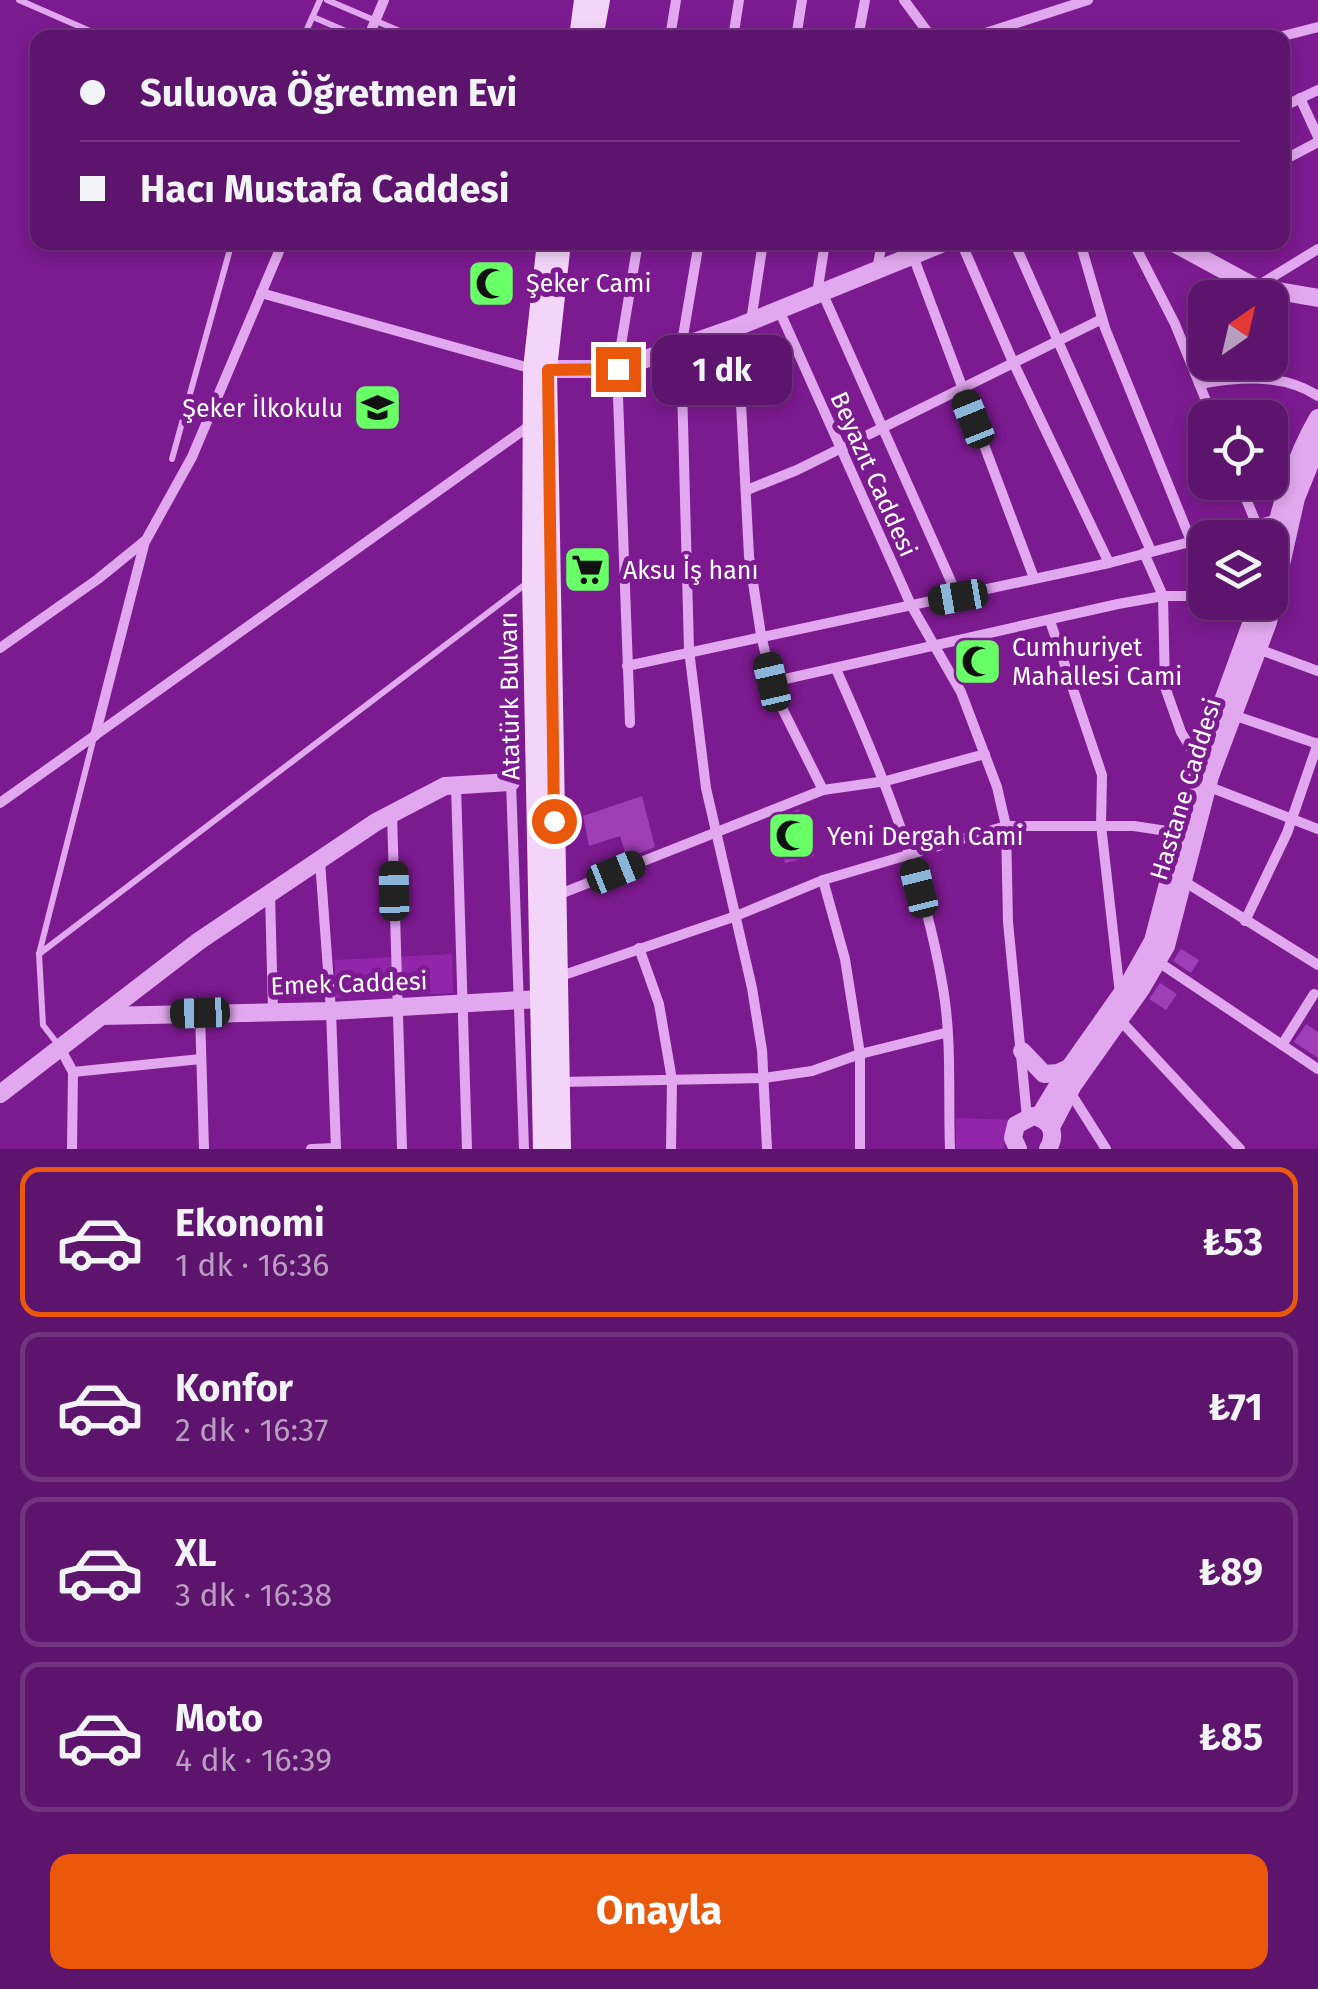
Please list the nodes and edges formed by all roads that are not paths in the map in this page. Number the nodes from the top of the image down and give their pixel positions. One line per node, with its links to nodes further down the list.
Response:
1 (19, 0): 15 (lane)
2 (324, 0): 12 (lane); 13 (lane)
3 (384, 0): 13 (street)
4 (584, 0): 20 (main road)
5 (600, 0): 21 (main road)
6 (676, 0): 22 (street)
7 (739, 0): 23 (street)
8 (802, 0): 24 (street)
9 (865, 0): 25 (street)
10 (904, 0): 26 (street)
11 (1088, 0): 27 (street)
12 (313, 17): 16 (lane); 17 (lane)
13 (375, 20): 18 (street); 19 (lane)
14 (1318, 27): 28 (street)
15 (88, 30)
16 (307, 30)
17 (345, 30)
18 (369, 30)
19 (398, 30)
20 (579, 30)
21 (594, 30)
22 (671, 30)
23 (734, 30)
24 (797, 30)
25 (859, 30)
26 (926, 30)
27 (995, 30)
28 (1290, 34)
29 (1318, 90): 30 (street)
30 (1300, 98): 31 (street); 32 (street)
31 (1290, 103)
32 (1318, 140): 33 (street)
33 (1290, 156)
34 (1318, 249): 53 (street)
35 (230, 250): 75 (lane)
36 (280, 250): 56 (street)
37 (547, 250): 64 (main road, Atatürk Bulvarı)
38 (560, 250): 64 (main road, Atatürk Bulvarı)
39 (637, 250): 65 (street)
40 (698, 250): 62 (street)
41 (762, 250): 60 (street)
42 (824, 250): 54 (street)
43 (881, 250): 51 (street)
44 (927, 250): 50 (street)
45 (965, 250): 63 (street)
46 (1017, 250): 61 (street)
47 (1082, 250): 59 (street)
48 (1137, 250): 66 (street)
49 (1187, 250): 52 (street)
50 (913, 256): 51 (street); 67 (street)
51 (877, 270): 54 (street)
52 (1242, 280)
53 (1267, 280)
54 (819, 293): 58 (street); 72 (street)
55 (1288, 293): 57 (street)
56 (261, 294): 64 (street); 81 (street)
57 (1318, 298)
58 (779, 310): 60 (street); 74 (street, Beyazıt Caddesi)
59 (1102, 319): 61 (street); 80 (street)
60 (744, 324): 62 (street); 77 (street)
61 (1056, 342): 63 (street); 83 (street)
62 (681, 348): 65 (street); 97 (street)
63 (1013, 362): 67 (street); 84 (street)
64 (540, 369): 65 (street); 71 (main road, Atatürk Bulvarı); 126 (main road, Atatürk Bulvarı)
65 (618, 369): 98 (street)
66 (1199, 384): 68 (street); 69 (street)
67 (960, 388): 72 (street); 85 (street)
68 (1318, 396)
69 (1205, 400)
70 (1318, 418): 78 (street)
71 (533, 423): 86 (main road, Atatürk Bulvarı); 104 (street)
72 (882, 426): 74 (street); 89 (street)
73 (1318, 444): 76 (street, Hastane Caddesi)
74 (839, 448): 77 (street); 90 (street, Beyazıt Caddesi)
75 (172, 460)
76 (1313, 467): 96 (street, Hastane Caddesi)
77 (746, 490): 93 (street)
78 (1278, 519): 79 (street)
79 (1272, 520)
80 (1188, 534)
81 (146, 540): 95 (street); 104 (street)
82 (1188, 542): 83 (street)
83 (1147, 552): 84 (street); 87 (street)
84 (1109, 563): 85 (street)
85 (1034, 578): 89 (street)
86 (532, 580): 130 (lane); 136 (main road, Atatürk Bulvarı)
87 (1164, 596): 88 (street); 92 (street); 107 (street)
88 (1188, 596)
89 (958, 597): 90 (street)
90 (911, 605): 93 (street); 94 (street, Beyazıt Caddesi)
91 (1252, 620): 107 (street, Hastane Caddesi)
92 (1050, 621): 94 (street); 116 (street)
93 (761, 635): 97 (street); 101 (street)
94 (934, 645): 99 (street); 106 (street, Beyazıt Caddesi)
95 (0, 648)
96 (1258, 649): 100 (street); 102 (street, Hastane Caddesi)
97 (689, 650): 98 (street); 119 (street)
98 (627, 666): 103 (street)
99 (836, 669): 101 (street); 108 (street)
100 (1318, 671)
101 (772, 682): 112 (street)
102 (1233, 716): 105 (street); 111 (street, Hastane Caddesi)
103 (630, 723)
104 (95, 736): 113 (street); 130 (lane)
105 (1318, 743): 115 (street)
106 (985, 754): 108 (street); 117 (street, Beyazıt Caddesi)
107 (1200, 764): 120 (street, Hastane Caddesi)
108 (886, 781): 112 (street); 121 (street)
109 (511, 782): 110 (street); 136 (street)
110 (456, 786): 114 (street); 137 (street)
111 (1207, 786): 115 (street); 124 (street, Hastane Caddesi)
112 (824, 790): 119 (street)
113 (0, 803)
114 (392, 814): 122 (street); 138 (street)
115 (1292, 820): 118 (street); 128 (street)
116 (1101, 825): 117 (street); 120 (street); 135 (street)
117 (1006, 826): 121 (street); 147 (street, Beyazıt Caddesi)
118 (1318, 829)
119 (714, 831): 126 (street); 127 (street)
120 (1180, 833): 135 (street, Hastane Caddesi)
121 (910, 854): 123 (street); 144 (street)
122 (320, 860): 125 (street); 139 (street)
123 (823, 880): 127 (street); 148 (street)
124 (1182, 880): 128 (street); 131 (street, Hastane Caddesi)
125 (270, 893): 140 (street); 142 (street)
126 (555, 896): 133 (main road, Atatürk Bulvarı)
127 (736, 916): 129 (street); 153 (street)
128 (1245, 921): 132 (street)
129 (639, 948): 133 (street); 154 (street)
130 (39, 954): 146 (lane)
131 (1157, 961): 143 (street, Hastane Caddesi); 145 (street)
132 (1318, 964)
133 (558, 977): 155 (main road, Atatürk Bulvarı)
134 (1314, 994): 145 (street)
135 (1120, 995): 150 (street, Hastane Caddesi)
136 (530, 1000): 137 (street, Emek Caddesi); 166 (street); 167 (main road, Atatürk Bulvarı)
137 (463, 1004): 138 (street, Emek Caddesi); 165 (street)
138 (396, 1007): 139 (street, Emek Caddesi); 164 (street)
139 (332, 1011): 140 (street, Emek Caddesi); 159 (street)
140 (272, 1012): 141 (street, Emek Caddesi)
141 (200, 1013): 142 (street, Emek Caddesi); 149 (street)
142 (100, 1016): 146 (street)
143 (1120, 1020): 156 (street, Hastane Caddesi); 174 (street)
144 (946, 1033): 148 (street); 172 (street)
145 (1282, 1045): 151 (street)
146 (60, 1048): 152 (street); 157 (street)
147 (1022, 1052): 150 (street); 158 (street, Beyazıt Caddesi)
148 (860, 1054): 153 (street); 171 (street)
149 (201, 1058): 152 (street); 162 (street)
150 (1069, 1068): 158 (street, Hastane Caddesi)
151 (1318, 1069)
152 (73, 1072): 161 (street)
153 (764, 1078): 154 (street); 170 (street)
154 (672, 1080): 155 (street); 169 (street)
155 (560, 1082): 168 (main road, Atatürk Bulvarı)
156 (1070, 1092): 158 (street, Hastane Caddesi); 173 (street)
157 (0, 1094)
158 (1046, 1133): 160 (street)
159 (336, 1148): 163 (street)
160 (1015, 1148)
161 (72, 1149)
162 (204, 1149)
163 (311, 1149)
164 (402, 1149)
165 (468, 1149)
166 (524, 1149)
167 (543, 1149)
168 (561, 1149)
169 (671, 1149)
170 (766, 1149)
171 (860, 1149)
172 (950, 1149)
173 (1106, 1149)
174 (1240, 1149)

